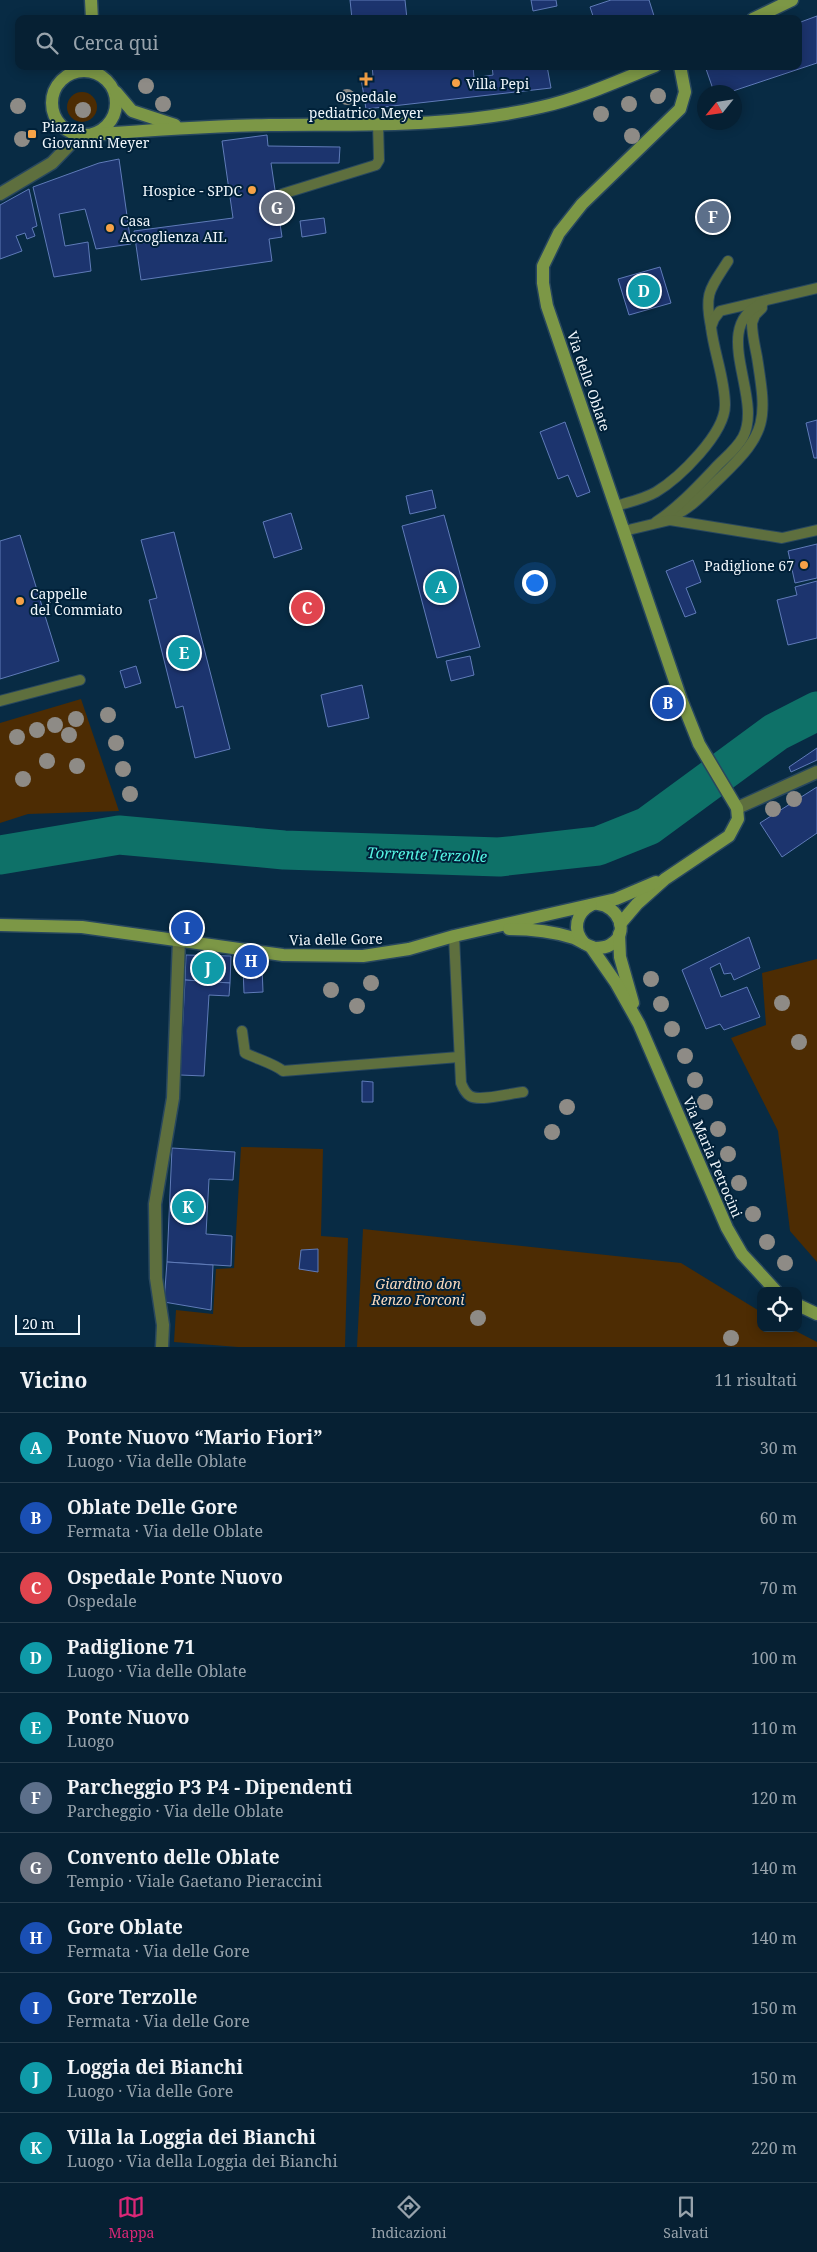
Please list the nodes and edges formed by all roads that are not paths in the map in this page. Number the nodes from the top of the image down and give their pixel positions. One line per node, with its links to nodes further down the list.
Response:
1 (91, 0): 3 (main road)
2 (792, 0): 4 (main road)
3 (92, 15)
4 (761, 15)
5 (87, 70): 12 (main road)
6 (94, 70): 9 (main road)
7 (645, 70): 10 (main road)
8 (681, 70): 20 (main road, Via delle Oblate)
9 (114, 89): 11 (main road); 12 (main road)
10 (378, 124): 11 (main road); 14 (lane)
11 (182, 127): 12 (main road)
12 (85, 135): 13 (street)
13 (0, 194)
14 (282, 194)
15 (728, 262): 19 (lane)
16 (817, 288): 17 (lane)
17 (782, 296): 18 (lane); 19 (lane)
18 (771, 300): 21 (lane); 21 (lane)
19 (711, 327): 20 (lane)
20 (616, 506): 23 (main road, Via delle Oblate)
21 (656, 522): 22 (lane); 23 (lane)
22 (817, 530)
23 (624, 531): 27 (main road, Via delle Oblate)
24 (80, 680): 25 (lane)
25 (0, 701)
26 (817, 772): 27 (street)
27 (735, 804): 28 (main road, Via delle Gore)
28 (666, 878): 29 (main road, Via delle Gore); 32 (main road, Via delle Gore)
29 (594, 904): 31 (main road, Via delle Gore); 32 (main road); 35 (main road)
30 (0, 925): 34 (main road, Via delle Gore)
31 (491, 928): 33 (main road, Via delle Gore); 35 (main road, Via delle Gore)
32 (620, 929): 35 (main road, Via delle Gore); 36 (main road, Via Maria Petrocini)
33 (454, 936): 34 (main road, Via delle Gore); 38 (lane)
34 (179, 940): 43 (street)
35 (588, 945): 36 (main road, Via Maria Petrocini)
36 (639, 1024): 40 (main road, Via Maria Petrocini)
37 (242, 1031): 38 (lane)
38 (459, 1057): 39 (lane)
39 (523, 1092)
40 (772, 1287)
41 (802, 1307): 42 (main road)
42 (817, 1314)
43 (162, 1347)

